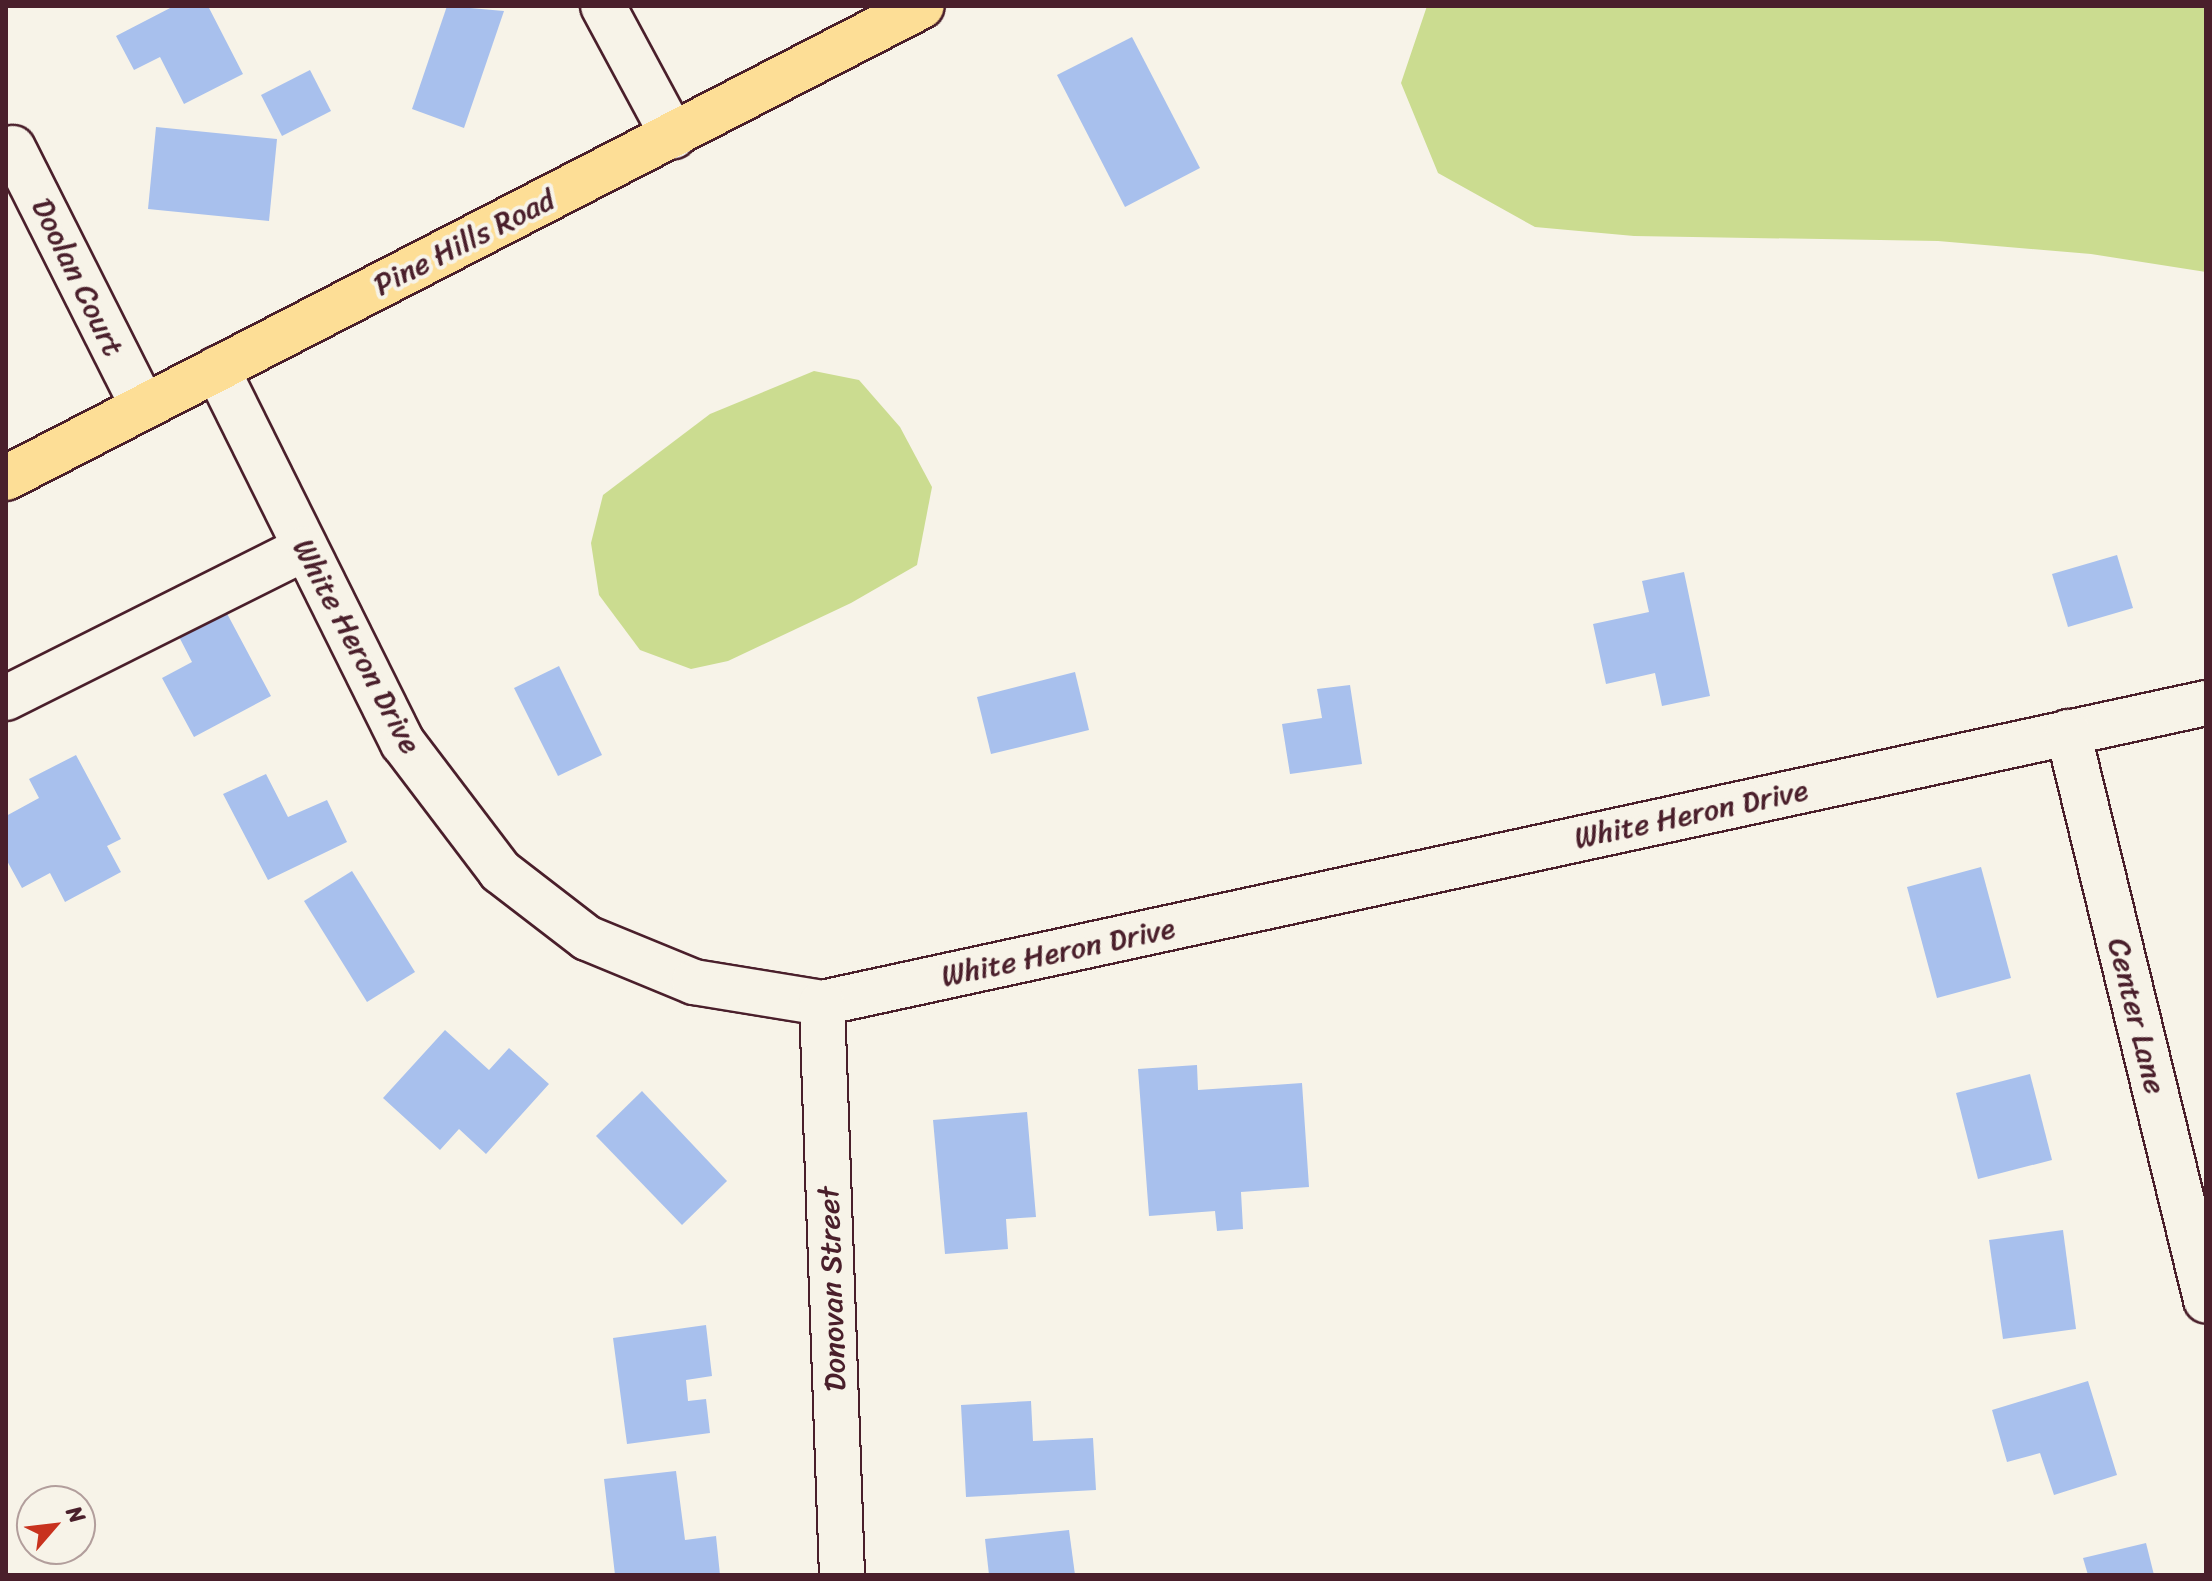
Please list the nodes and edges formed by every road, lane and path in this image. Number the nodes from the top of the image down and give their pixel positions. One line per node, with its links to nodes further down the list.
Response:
1 (603, 6): 3 (street)
2 (922, 6): 3 (main road, Pine Hills Road)
3 (673, 136): 5 (main road, Pine Hills Road)
4 (13, 148): 6 (street, Doolan Court)
5 (217, 369): 6 (main road, Pine Hills Road); 8 (street, White Heron Drive)
6 (143, 407): 7 (main road, Pine Hills Road)
7 (6, 478)
8 (304, 549): 9 (street); 12 (street, White Heron Drive)
9 (6, 698)
10 (2206, 703): 11 (street, White Heron Drive)
11 (2068, 732): 12 (street, White Heron Drive); 13 (street, Center Lane)
12 (822, 1003): 14 (street, Donovan Street)
13 (2206, 1300)
14 (842, 1575)

